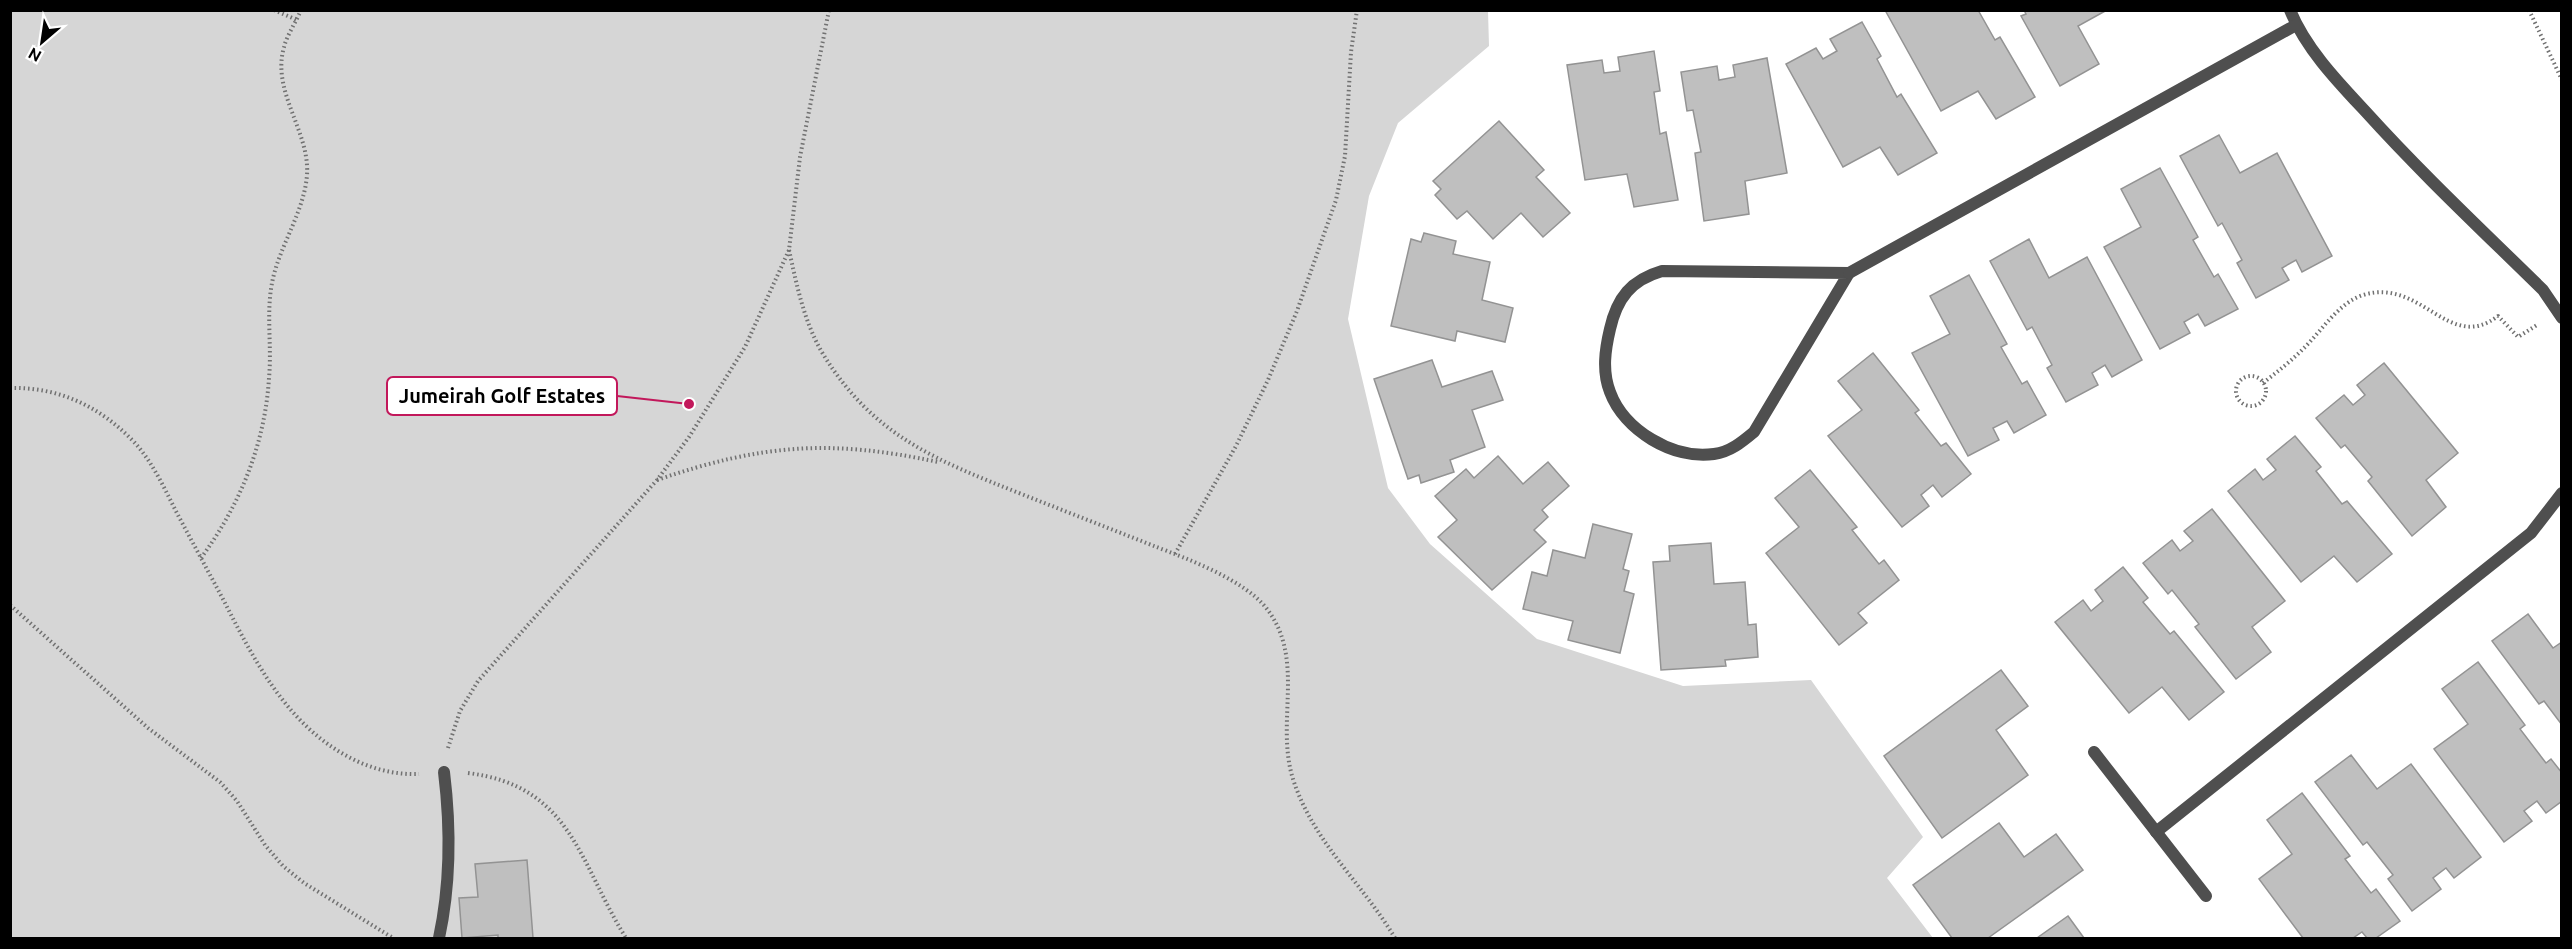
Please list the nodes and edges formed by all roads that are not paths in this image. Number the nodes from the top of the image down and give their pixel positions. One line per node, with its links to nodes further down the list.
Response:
1 (2290, 10): 2 (street)
2 (2296, 26): 3 (street); 4 (street)
3 (1849, 273): 3 (street)
4 (2560, 315)
5 (2562, 493): 8 (street)
6 (2094, 752): 8 (street)
7 (444, 772): 10 (street)
8 (2156, 832): 9 (street)
9 (2206, 896)
10 (439, 939)

